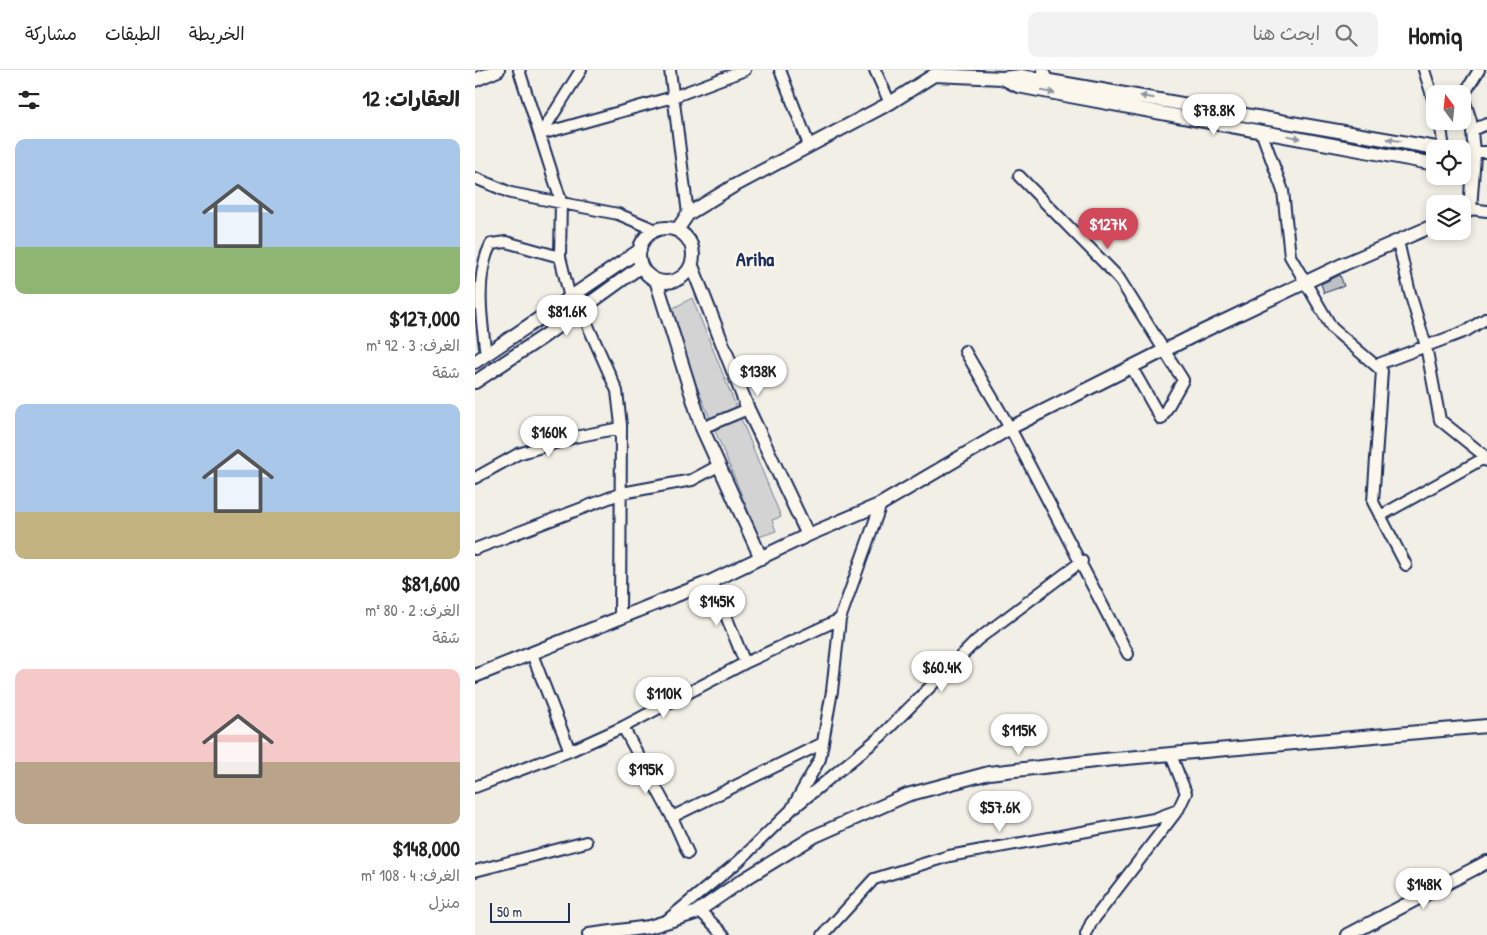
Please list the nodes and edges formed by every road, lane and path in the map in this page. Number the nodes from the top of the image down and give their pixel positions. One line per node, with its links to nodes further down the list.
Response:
1 (498, 70): 13 (main road)
2 (519, 70): 20 (street)
3 (581, 70): 20 (street)
4 (670, 70): 15 (street)
5 (745, 70): 15 (street)
6 (780, 70): 21 (street)
7 (875, 70): 16 (street)
8 (1424, 70): 14 (street)
9 (1479, 70): 18 (street)
10 (933, 73): 12 (main road); 16 (main road)
11 (1045, 75): 12 (main road); 22 (main road, one-way to 11)
12 (1002, 78): 19 (main road, one-way to 19)
13 (475, 80)
14 (1429, 85)
15 (673, 97): 20 (street); 30 (street)
16 (890, 102): 21 (main road)
17 (1487, 124): 18 (street)
18 (1472, 130): 23 (street)
19 (1261, 131): 24 (main road, one-way to 24); 40 (street)
20 (541, 134): 27 (street)
21 (809, 145): 30 (main road)
22 (1426, 146)
23 (1475, 153)
24 (1426, 162)
25 (1019, 176): 45 (street)
26 (475, 178): 27 (street)
27 (561, 201): 32 (street); 36 (street)
28 (1471, 211): 29 (street)
29 (1487, 211)
30 (688, 214): 33 (main road)
31 (1426, 229): 34 (main road)
32 (656, 230): 33 (main road); 35 (main road)
33 (677, 230): 38 (main road)
34 (1398, 241): 40 (main road); 44 (street)
35 (640, 250): 37 (main road); 41 (main road)
36 (559, 256): 41 (street); 47 (street)
37 (641, 266): 39 (main road); 42 (main road)
38 (691, 266): 39 (main road); 52 (main road)
39 (655, 280): 54 (main road)
40 (1307, 282): 45 (main road); 49 (street)
41 (570, 298): 42 (street); 47 (main road)
42 (581, 310): 51 (main road); 53 (street)
43 (1487, 318): 44 (street)
44 (1426, 346): 49 (street); 56 (street)
45 (1165, 350): 50 (main road); 50 (street)
46 (965, 351): 55 (street)
47 (486, 354): 48 (main road)
48 (475, 362)
49 (1375, 365): 61 (street)
50 (1132, 368): 55 (main road)
51 (475, 382)
52 (748, 410): 54 (street); 62 (main road)
53 (620, 428): 58 (street); 59 (street)
54 (702, 428): 57 (main road)
55 (1010, 428): 60 (main road); 65 (street)
56 (1486, 459): 61 (street)
57 (718, 466): 59 (street); 64 (main road)
58 (475, 478)
59 (622, 493): 63 (street); 68 (street)
60 (881, 504): 62 (main road); 69 (street)
61 (1380, 516): 66 (street)
62 (808, 535): 64 (main road)
63 (475, 549)
64 (761, 558): 67 (main road)
65 (1081, 561): 71 (street); 80 (street)
66 (1406, 565)
67 (712, 581): 68 (main road); 72 (street)
68 (620, 619): 70 (main road)
69 (840, 619): 72 (street); 76 (street)
70 (532, 654): 73 (main road); 77 (street)
71 (1128, 654)
72 (745, 663): 75 (street)
73 (475, 676)
74 (1487, 726): 78 (main road)
75 (623, 727): 77 (street); 82 (street)
76 (823, 743): 80 (street); 82 (street)
77 (571, 751): 79 (street)
78 (1171, 755): 81 (street); 87 (main road)
79 (475, 787)
80 (791, 810): 88 (street)
81 (1177, 810): 91 (street); 92 (street)
82 (672, 817): 84 (street)
83 (586, 842): 86 (street)
84 (688, 853)
85 (1487, 862): 93 (main road)
86 (475, 871)
87 (699, 910): 88 (main road); 90 (street)
88 (664, 923): 89 (main road)
89 (589, 935)
90 (724, 935)
91 (823, 935)
92 (1086, 935)
93 (1348, 935)

